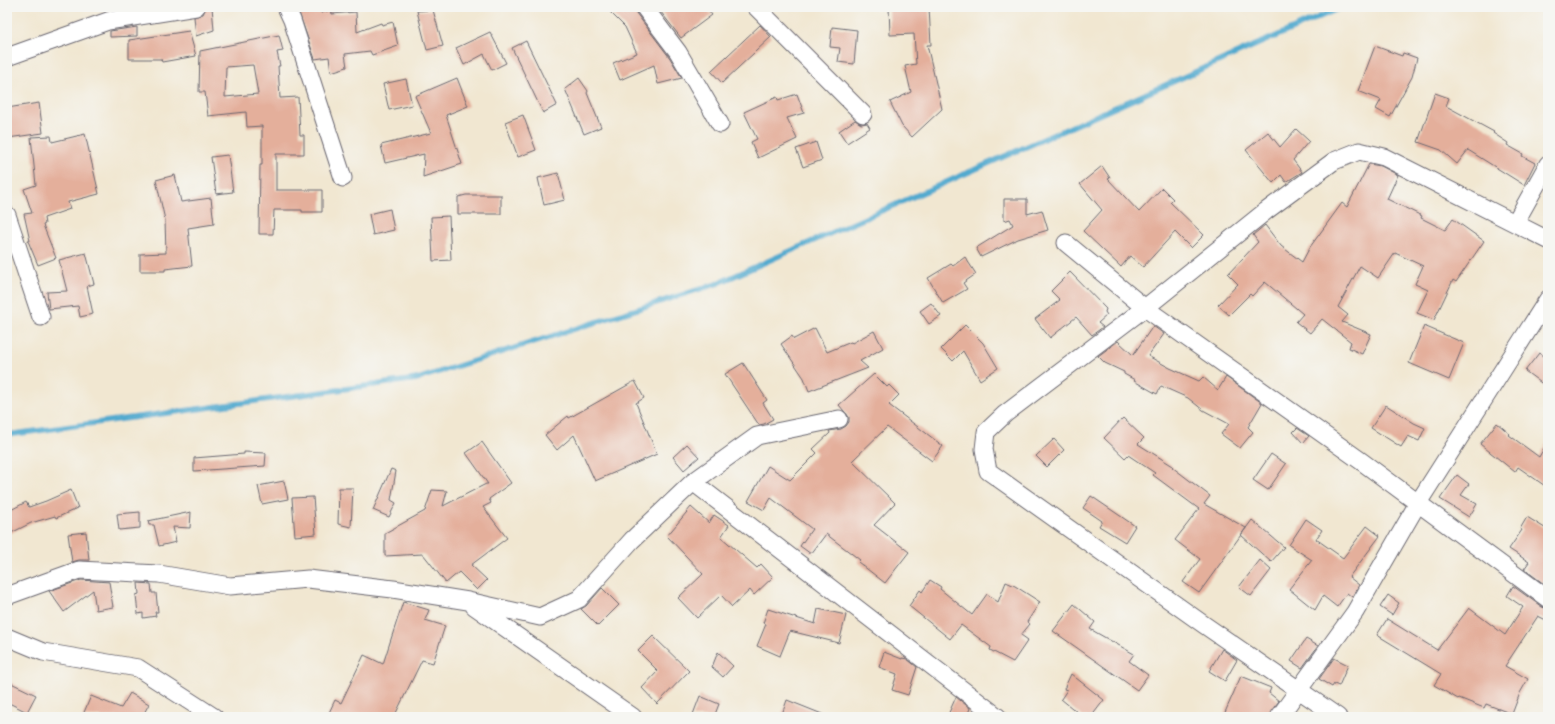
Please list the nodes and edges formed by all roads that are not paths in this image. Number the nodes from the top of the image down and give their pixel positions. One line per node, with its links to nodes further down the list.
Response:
1 (196, 7): 5 (street)
2 (286, 7): 9 (street)
3 (644, 7): 7 (street)
4 (756, 7): 6 (street)
5 (7, 57)
6 (863, 114)
7 (720, 124)
8 (1548, 164): 11 (street)
9 (343, 178)
10 (7, 215): 16 (street)
11 (1515, 223): 12 (street); 15 (street)
12 (1548, 240)
13 (1066, 243): 15 (street)
14 (1548, 298): 19 (street)
15 (1145, 308): 19 (street); 24 (street)
16 (41, 317)
17 (839, 419): 18 (street)
18 (693, 482): 22 (street); 27 (street)
19 (1418, 503): 21 (street); 24 (street)
20 (7, 596): 22 (street)
21 (1548, 599)
22 (468, 601): 26 (street)
23 (7, 637): 25 (street)
24 (1299, 691): 28 (street); 29 (street)
25 (214, 717)
26 (634, 717)
27 (998, 717)
28 (1279, 717)
29 (1338, 717)

